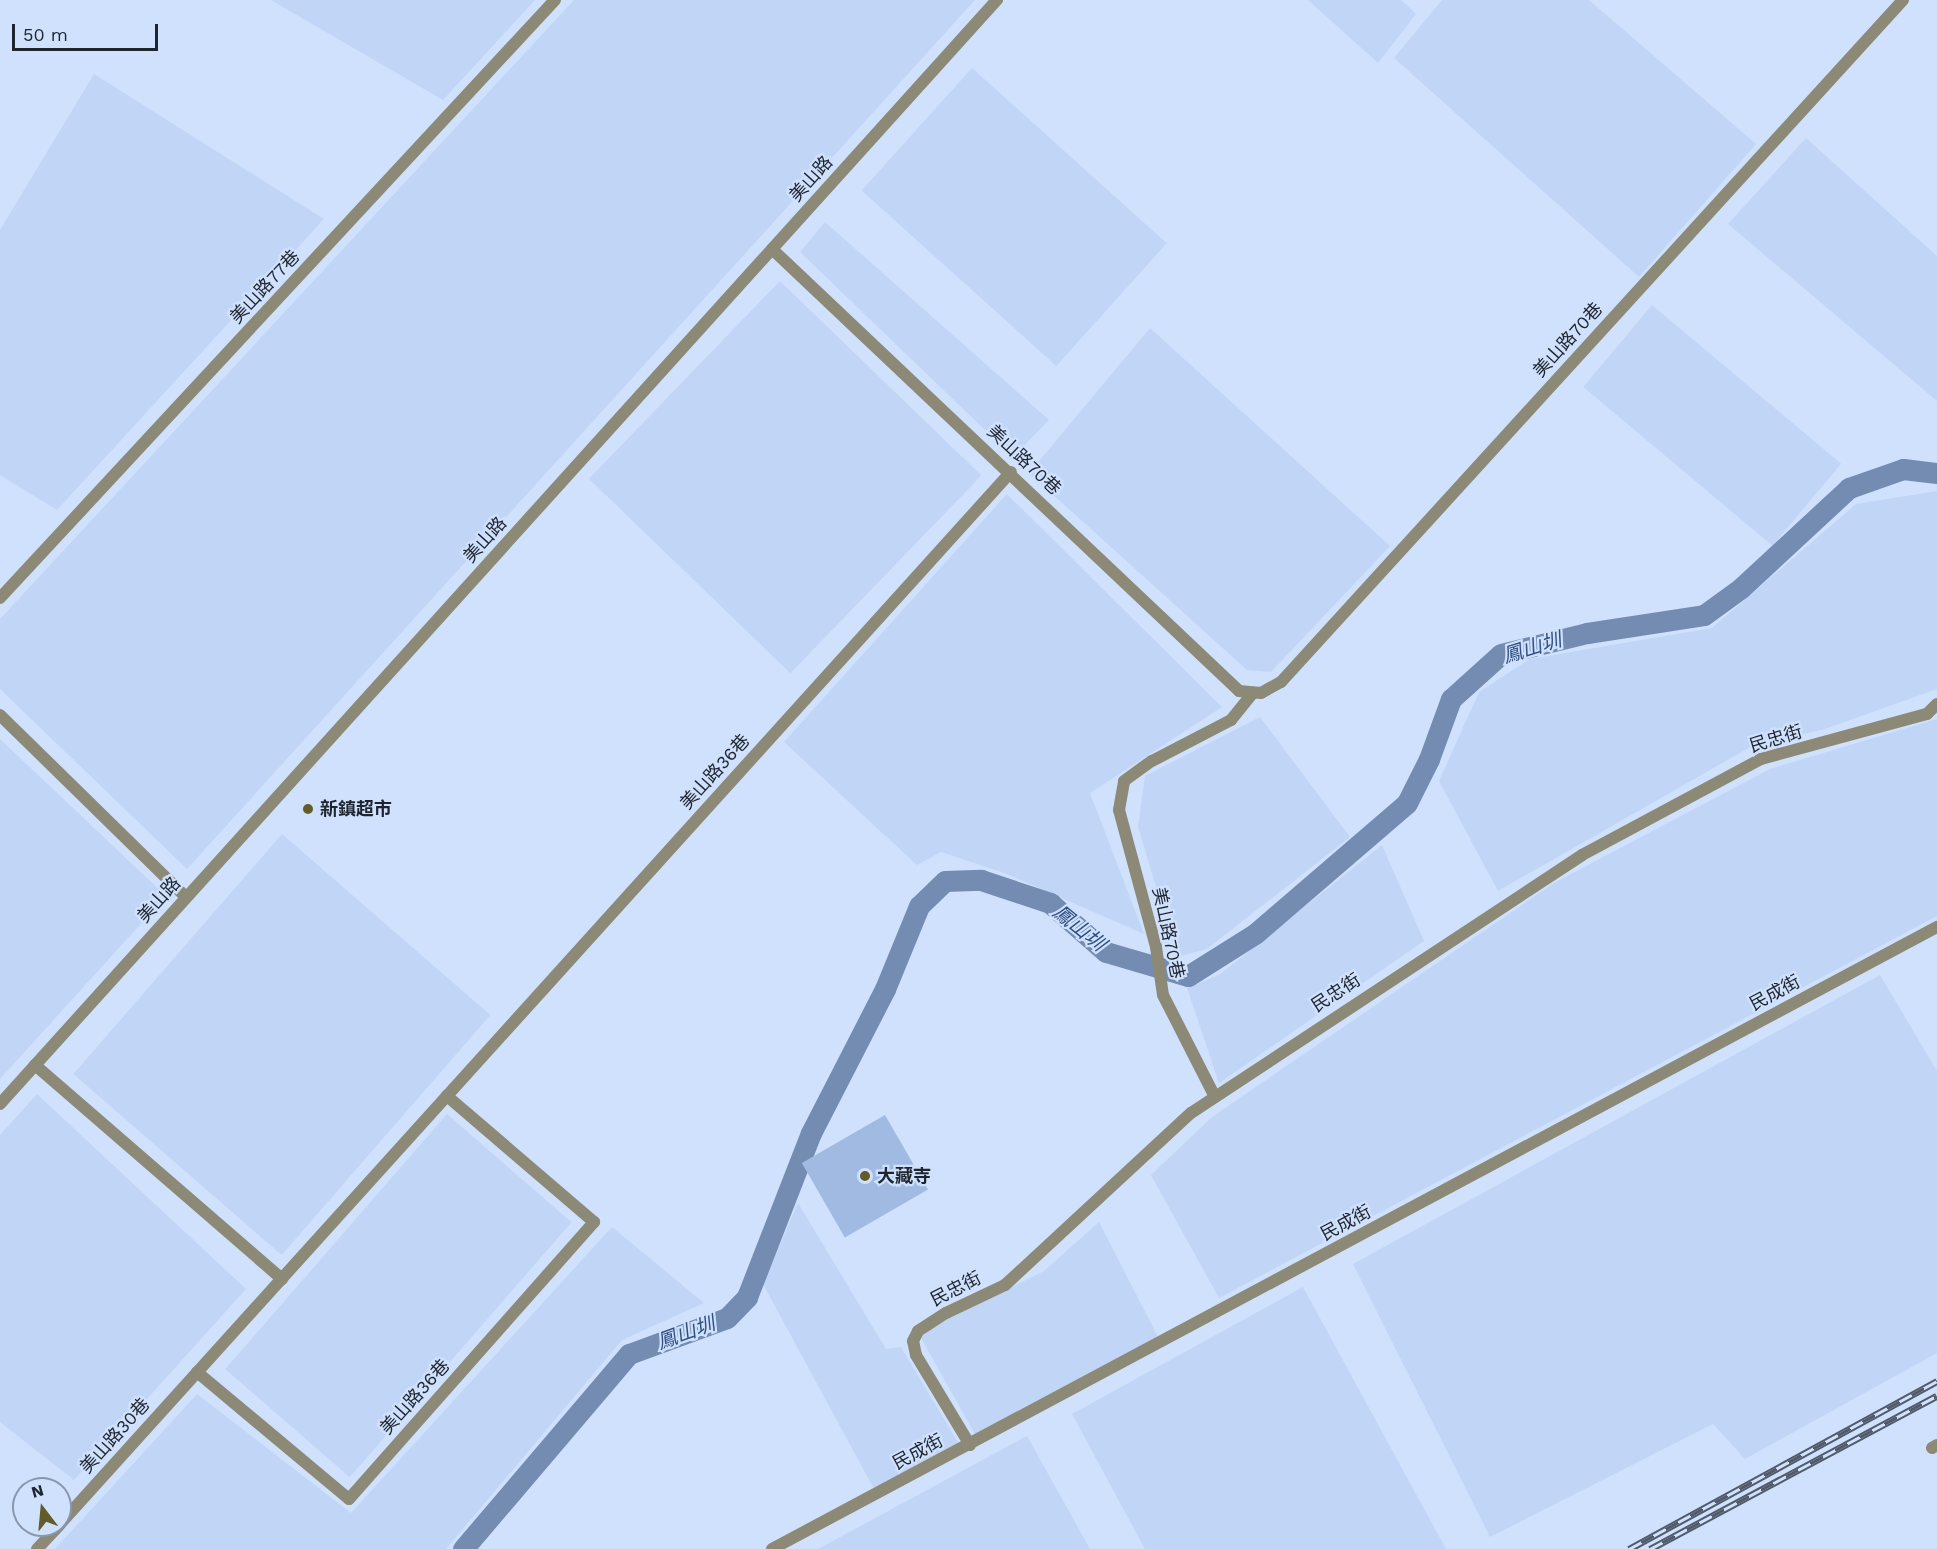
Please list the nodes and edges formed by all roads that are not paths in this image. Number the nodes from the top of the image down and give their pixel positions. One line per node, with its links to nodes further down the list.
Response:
1 (555, 0): 6 (street, 美山路77巷)
2 (997, 0): 4 (street, 美山路)
3 (1903, 0): 7 (street, 美山路70巷)
4 (772, 249): 5 (street, 美山路70巷); 10 (street, 美山路)
5 (1011, 472): 7 (street, 美山路70巷); 13 (street, 美山路36巷)
6 (0, 598)
7 (1253, 693): 14 (street, 美山路70巷)
8 (1937, 705): 14 (street, 民忠街)
9 (0, 715): 10 (street)
10 (186, 897): 12 (street, 美山路)
11 (1937, 927): 18 (street, 民成街)
12 (35, 1065): 15 (street, 美山路); 16 (street)
13 (447, 1096): 16 (street, 美山路36巷); 17 (street, 美山路36巷)
14 (1215, 1097): 18 (street, 民忠街)
15 (0, 1104)
16 (282, 1279): 17 (street, 美山路36巷)
17 (197, 1372): 19 (street, 美山路30巷)
18 (970, 1445): 22 (street, 民成街)
19 (72, 1510)
20 (48, 1537): 21 (street, 美山路30巷)
21 (37, 1549)
22 (772, 1549)

